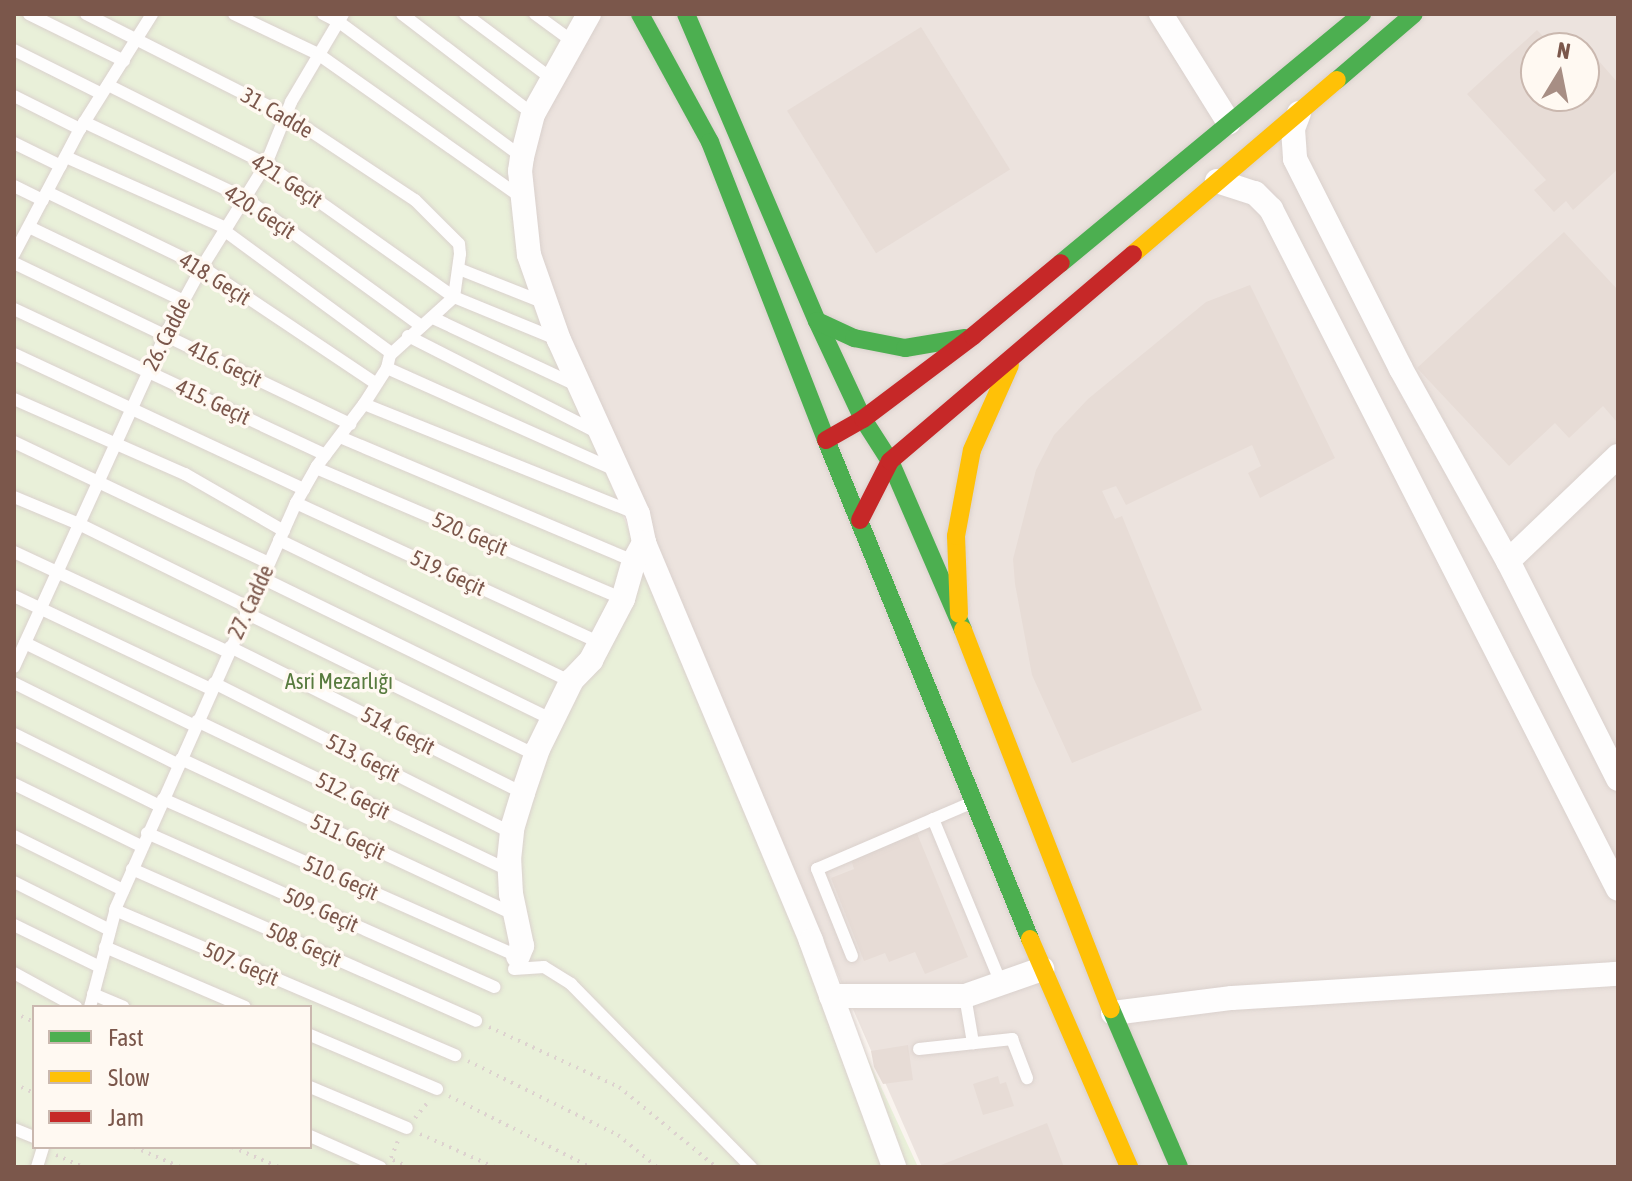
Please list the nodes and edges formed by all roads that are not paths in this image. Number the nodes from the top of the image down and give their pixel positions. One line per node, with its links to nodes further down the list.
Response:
1 (29, 14): 20 (lane)
2 (86, 14): 16 (lane, 31. Cadde)
3 (152, 14): 16 (lane)
4 (234, 14): 19 (lane)
5 (323, 14): 15 (lane)
6 (402, 14): 25 (lane)
7 (465, 14): 21 (lane)
8 (535, 14): 17 (lane)
9 (589, 14): 17 (street)
10 (640, 14): 69 (main road)
11 (686, 14): 49 (main road)
12 (1161, 14): 27 (street)
13 (1362, 14): 27 (main road)
14 (1414, 14): 24 (main road)
15 (341, 18): 19 (lane, 26. Cadde); 30 (lane)
16 (138, 39): 20 (lane); 26 (lane, 31. Cadde)
17 (572, 41): 21 (street)
18 (14, 50): 22 (lane, 421. Geçit)
19 (318, 54): 26 (lane, 26. Cadde); 37 (lane)
20 (124, 61): 22 (lane)
21 (551, 78): 25 (street)
22 (105, 90): 28 (lane); 32 (lane, 421. Geçit)
23 (14, 96): 28 (lane, 420. Geçit)
24 (1299, 113): 33 (main road); 87 (street)
25 (533, 114): 30 (street)
26 (288, 116): 32 (lane, 26. Cadde); 43 (lane, 31. Cadde)
27 (1229, 123): 53 (main road)
28 (82, 125): 31 (lane); 36 (lane, 420. Geçit)
29 (14, 143): 31 (lane)
30 (522, 157): 37 (street)
31 (63, 162): 35 (lane); 38 (lane)
32 (266, 164): 36 (lane, 26. Cadde); 44 (lane, 421. Geçit)
33 (1217, 181): 55 (main road); 121 (street)
34 (14, 186): 35 (lane, 418. Geçit)
35 (45, 196): 39 (lane); 42 (lane, 418. Geçit)
36 (245, 198): 38 (lane, 26. Cadde); 50 (lane, 420. Geçit)
37 (522, 198): 46 (street)
38 (226, 230): 42 (lane, 26. Cadde); 56 (lane)
39 (22, 233): 40 (lane); 45 (lane)
40 (14, 254)
41 (14, 263): 51 (lane, 416. Geçit)
42 (202, 267): 45 (lane, 26. Cadde); 60 (lane, 418. Geçit)
43 (459, 269): 44 (lane); 46 (lane)
44 (454, 297): 48 (lane); 54 (lane, 421. Geçit)
45 (184, 301): 51 (lane, 26. Cadde)
46 (545, 303): 54 (street)
47 (14, 309): 59 (lane, 415. Geçit)
48 (433, 318): 50 (lane); 61 (lane)
49 (817, 321): 53 (main road); 65 (main road)
50 (421, 326): 52 (lane)
51 (165, 335): 59 (lane, 26. Cadde); 66 (lane, 416. Geçit)
52 (408, 336): 56 (lane); 67 (lane)
53 (973, 336): 65 (main road)
54 (559, 340): 61 (street)
55 (1018, 351): 74 (main road); 95 (main road)
56 (391, 353): 58 (lane, 27. Cadde)
57 (14, 354): 64 (lane)
58 (387, 368): 60 (lane, 27. Cadde); 76 (lane)
59 (148, 371): 64 (lane, 26. Cadde); 72 (lane, 415. Geçit)
60 (374, 382): 63 (lane, 27. Cadde)
61 (581, 388): 67 (street)
62 (14, 399): 71 (lane)
63 (364, 404): 66 (lane, 27. Cadde); 81 (lane)
64 (131, 408): 71 (lane, 26. Cadde); 78 (lane)
65 (863, 419): 69 (main road); 74 (main road)
66 (350, 424): 68 (lane, 27. Cadde)
67 (604, 436): 76 (street)
68 (340, 437): 72 (lane, 27. Cadde); 86 (lane)
69 (826, 440): 82 (main road)
70 (14, 442): 77 (lane)
71 (115, 442): 77 (lane, 26. Cadde); 84 (lane)
72 (326, 455): 75 (lane, 27. Cadde)
73 (1618, 456): 87 (street)
74 (890, 461): 82 (main road); 95 (main road)
75 (316, 468): 78 (lane, 27. Cadde); 92 (lane, 520. Geçit)
76 (615, 470): 81 (street)
77 (98, 480): 83 (lane, 26. Cadde); 88 (lane)
78 (304, 489): 80 (lane, 27. Cadde)
79 (14, 497): 83 (lane)
80 (296, 503): 84 (lane, 27. Cadde); 97 (lane, 519. Geçit)
81 (638, 514): 86 (street)
82 (860, 520): 112 (main road)
83 (79, 524): 89 (lane, 26. Cadde); 94 (lane)
84 (281, 535): 88 (lane, 27. Cadde); 100 (lane)
85 (14, 552): 89 (lane, 514. Geçit)
86 (639, 552): 92 (street); 136 (street)
87 (1508, 561): 108 (street)
88 (269, 563): 90 (lane, 27. Cadde)
89 (58, 571): 93 (lane, 26. Cadde); 98 (lane, 514. Geçit)
90 (262, 578): 94 (lane, 27. Cadde); 103 (lane)
91 (14, 596): 93 (lane, 513. Geçit)
92 (623, 599): 97 (street)
93 (41, 607): 96 (lane, 26. Cadde); 102 (lane, 513. Geçit)
94 (247, 610): 98 (lane, 27. Cadde); 106 (lane)
95 (959, 619): 142 (main road)
96 (21, 643): 99 (lane, 26. Cadde); 104 (lane, 512. Geçit)
97 (600, 643): 100 (street)
98 (229, 649): 102 (lane, 27. Cadde); 110 (lane, 514. Geçit)
99 (14, 667)
100 (571, 682): 103 (street)
101 (14, 683): 107 (lane, 511. Geçit)
102 (212, 686): 104 (lane, 27. Cadde); 115 (lane, 513. Geçit)
103 (553, 720): 106 (street)
104 (196, 724): 107 (lane, 27. Cadde); 119 (lane, 512. Geçit)
105 (14, 734): 111 (lane, 510. Geçit)
106 (536, 755): 110 (street)
107 (180, 762): 111 (lane, 27. Cadde); 124 (lane, 511. Geçit)
108 (1618, 779)
109 (14, 784): 117 (lane)
110 (523, 793): 115 (street)
111 (161, 802): 114 (lane, 27. Cadde); 129 (lane, 510. Geçit)
112 (974, 802): 113 (lane); 131 (main road)
113 (933, 819): 128 (lane); 134 (lane)
114 (147, 833): 117 (lane, 27. Cadde); 135 (lane, 509. Geçit)
115 (512, 833): 119 (street)
116 (14, 836): 122 (lane)
117 (141, 846): 118 (lane, 27. Cadde)
118 (132, 869): 122 (lane, 27. Cadde); 143 (lane, 508. Geçit)
119 (510, 871): 124 (street)
120 (14, 882): 126 (lane)
121 (1618, 889)
122 (123, 890): 123 (lane, 27. Cadde)
123 (115, 910): 126 (lane, 27. Cadde); 147 (lane, 507. Geçit)
124 (515, 915): 129 (street)
125 (14, 925): 130 (lane)
126 (110, 930): 127 (lane, 27. Cadde)
127 (105, 947): 130 (lane, 27. Cadde); 141 (lane)
128 (852, 956)
129 (516, 963): 154 (lane, 510. Geçit)
130 (100, 967): 138 (lane, 27. Cadde)
131 (1042, 969): 134 (street); 156 (main road)
132 (14, 973): 139 (lane)
133 (1618, 974): 142 (street)
134 (1001, 983): 137 (street)
135 (494, 987)
136 (831, 996): 137 (street); 155 (street)
137 (965, 996): 145 (lane)
138 (91, 1000): 140 (lane)
139 (72, 1005)
140 (114, 1005)
141 (240, 1005)
142 (1113, 1013): 157 (main road)
143 (476, 1021)
144 (312, 1036): 150 (lane)
145 (973, 1043): 146 (lane); 148 (lane)
146 (919, 1049)
147 (455, 1055)
148 (1027, 1078)
149 (312, 1088): 151 (lane)
150 (437, 1089)
151 (407, 1128)
152 (312, 1137): 153 (lane)
153 (385, 1163)
154 (751, 1167)
155 (894, 1167)
156 (1129, 1167)
157 (1179, 1167)

